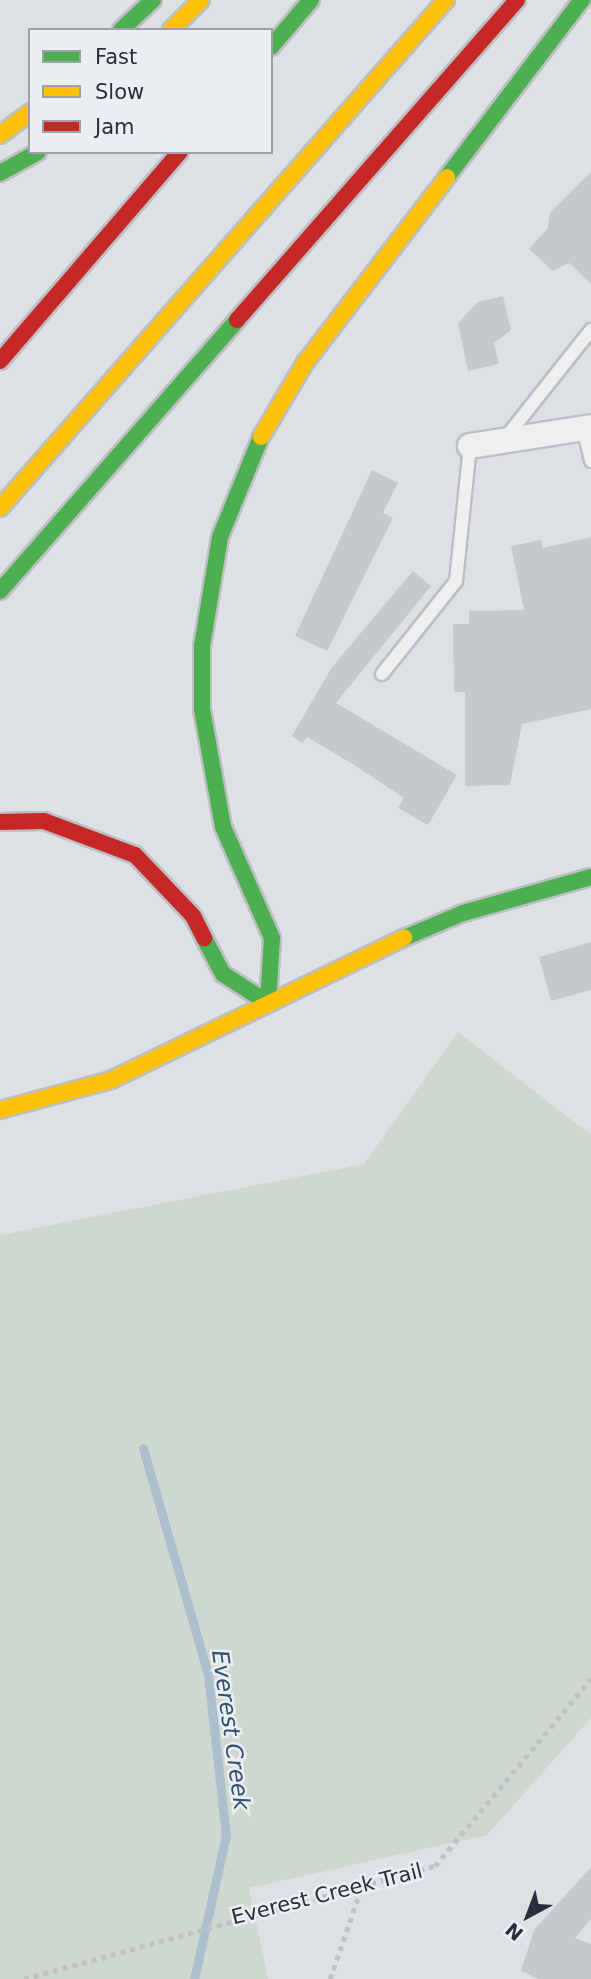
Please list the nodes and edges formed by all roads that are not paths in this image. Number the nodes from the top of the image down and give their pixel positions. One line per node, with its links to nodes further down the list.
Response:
1 (153, 0): 7 (main road)
2 (201, 0): 8 (main road)
3 (311, 0): 9 (main road)
4 (446, 0): 21 (main road)
5 (517, 0): 22 (main road)
6 (582, 0): 26 (main road)
7 (123, 28)
8 (173, 28)
9 (273, 45)
10 (28, 114): 11 (main road)
11 (0, 135)
12 (34, 154): 14 (main road)
13 (178, 154): 16 (main road)
14 (0, 173)
15 (591, 330): 18 (lane)
16 (0, 361)
17 (587, 428): 18 (street); 20 (lane)
18 (503, 441): 19 (street)
19 (470, 446): 23 (lane)
20 (591, 461)
21 (0, 508)
22 (0, 591)
23 (382, 674)
24 (0, 822): 26 (main road)
25 (591, 877): 26 (main road)
26 (268, 1003): 27 (main road)
27 (0, 1110)

